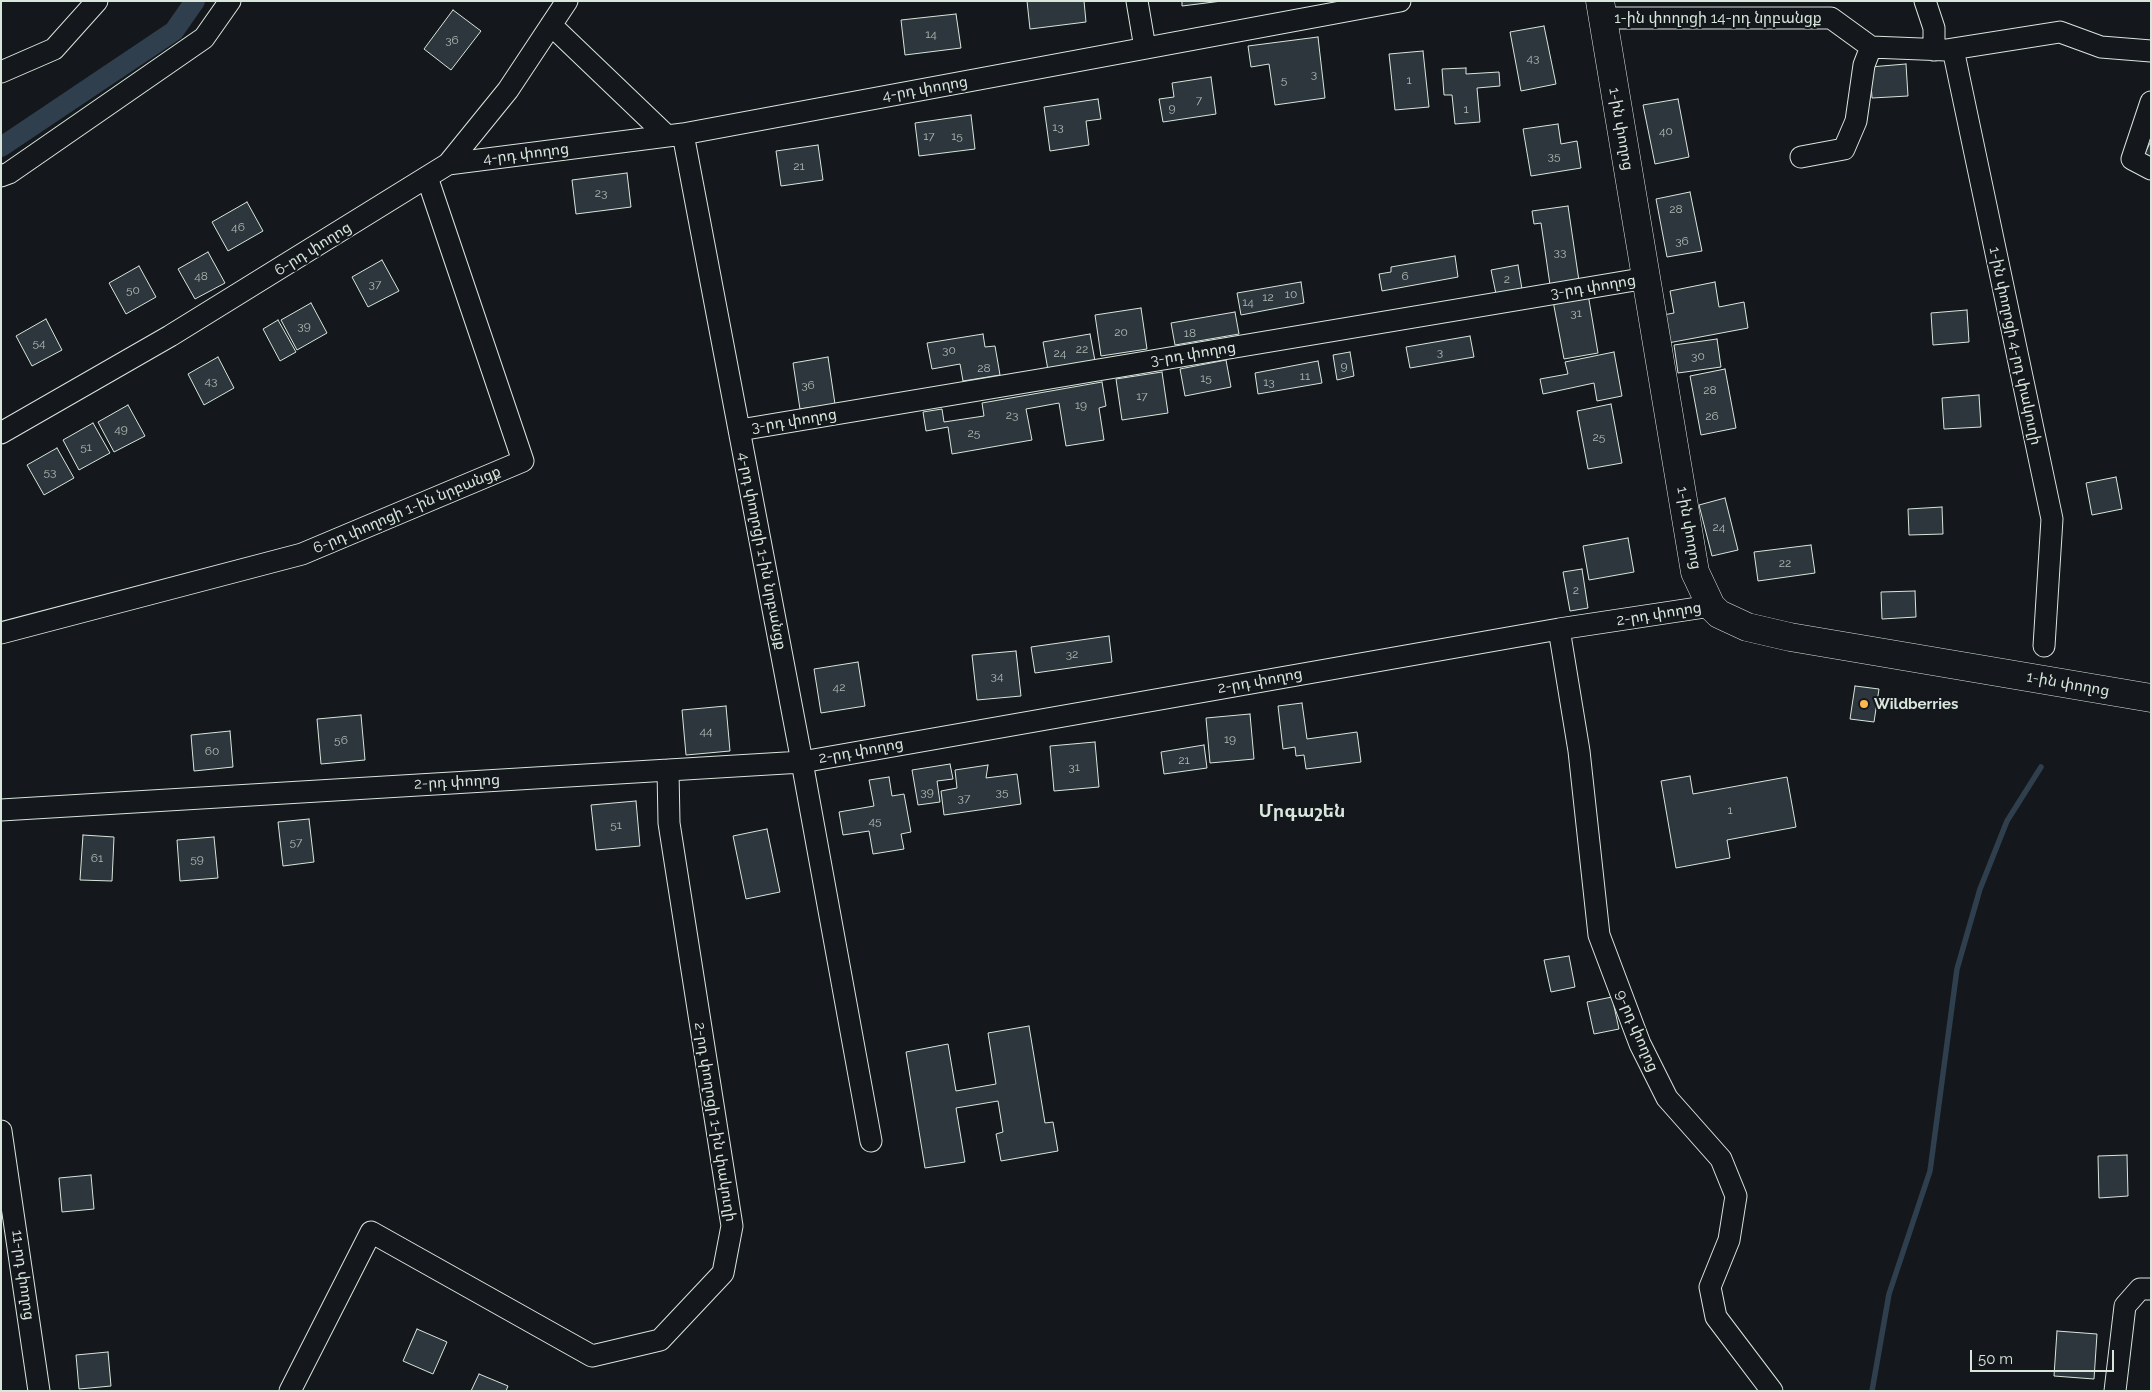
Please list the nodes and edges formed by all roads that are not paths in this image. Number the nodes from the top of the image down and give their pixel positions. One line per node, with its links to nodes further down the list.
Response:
1 (97, 1): 13 (street)
2 (230, 1): 19 (street)
3 (567, 1): 8 (street, 6-րդ փողոց)
4 (1137, 1): 10 (street)
5 (1400, 1): 10 (street, 4-րդ փողոց)
6 (1926, 1): 11 (street, 1-ին փողոցի 4-րդ փակուղի)
7 (1601, 10): 9 (street, 1-ին փողոցի 14-րդ նրբանցք); 21 (main road, 1-ին փողոց)
8 (551, 25): 15 (street); 17 (street, 6-րդ փողոց)
9 (1871, 47): 11 (street); 16 (street)
10 (1145, 48): 15 (street, 4-րդ փողոց)
11 (1944, 49): 12 (street); 27 (street, 1-ին փողոցի 4-րդ փակուղի)
12 (2151, 51)
13 (1, 72)
14 (2151, 102): 18 (street)
15 (675, 135): 17 (street, 4-րդ փողոց); 22 (street, 4-րդ փողոցի 1-ին նրբանցք)
16 (1801, 157)
17 (448, 164): 20 (street, 6-րդ փողոց)
18 (2151, 169)
19 (1, 176)
20 (427, 177): 23 (street, 6-րդ փողոց); 26 (street, 6-րդ փողոցի 1-ին նրբանցք)
21 (1647, 278): 22 (street, 3-րդ փողոց); 24 (main road, 1-ին փողոց)
22 (740, 430): 29 (street, 4-րդ փողոցի 1-ին նրբանցք)
23 (1, 433)
24 (1711, 606): 25 (street, 2-րդ փողոց); 28 (main road, 1-ին փողոց)
25 (1559, 629): 29 (street, 2-րդ փողոց); 37 (street, 9-րդ փողոց)
26 (1, 633)
27 (2044, 646)
28 (2151, 698)
29 (802, 762): 30 (street, 2-րդ փողոց); 33 (street)
30 (668, 770): 31 (street, 2-րդ փողոց); 36 (street, 2-րդ փողոցի 1-ին փակուղի)
31 (1, 810)
32 (1, 1130): 35 (street, 11-րդ փողոց)
33 (871, 1141)
34 (2151, 1289): 38 (street)
35 (39, 1391)
36 (290, 1391)
37 (1772, 1391)
38 (2115, 1391)

